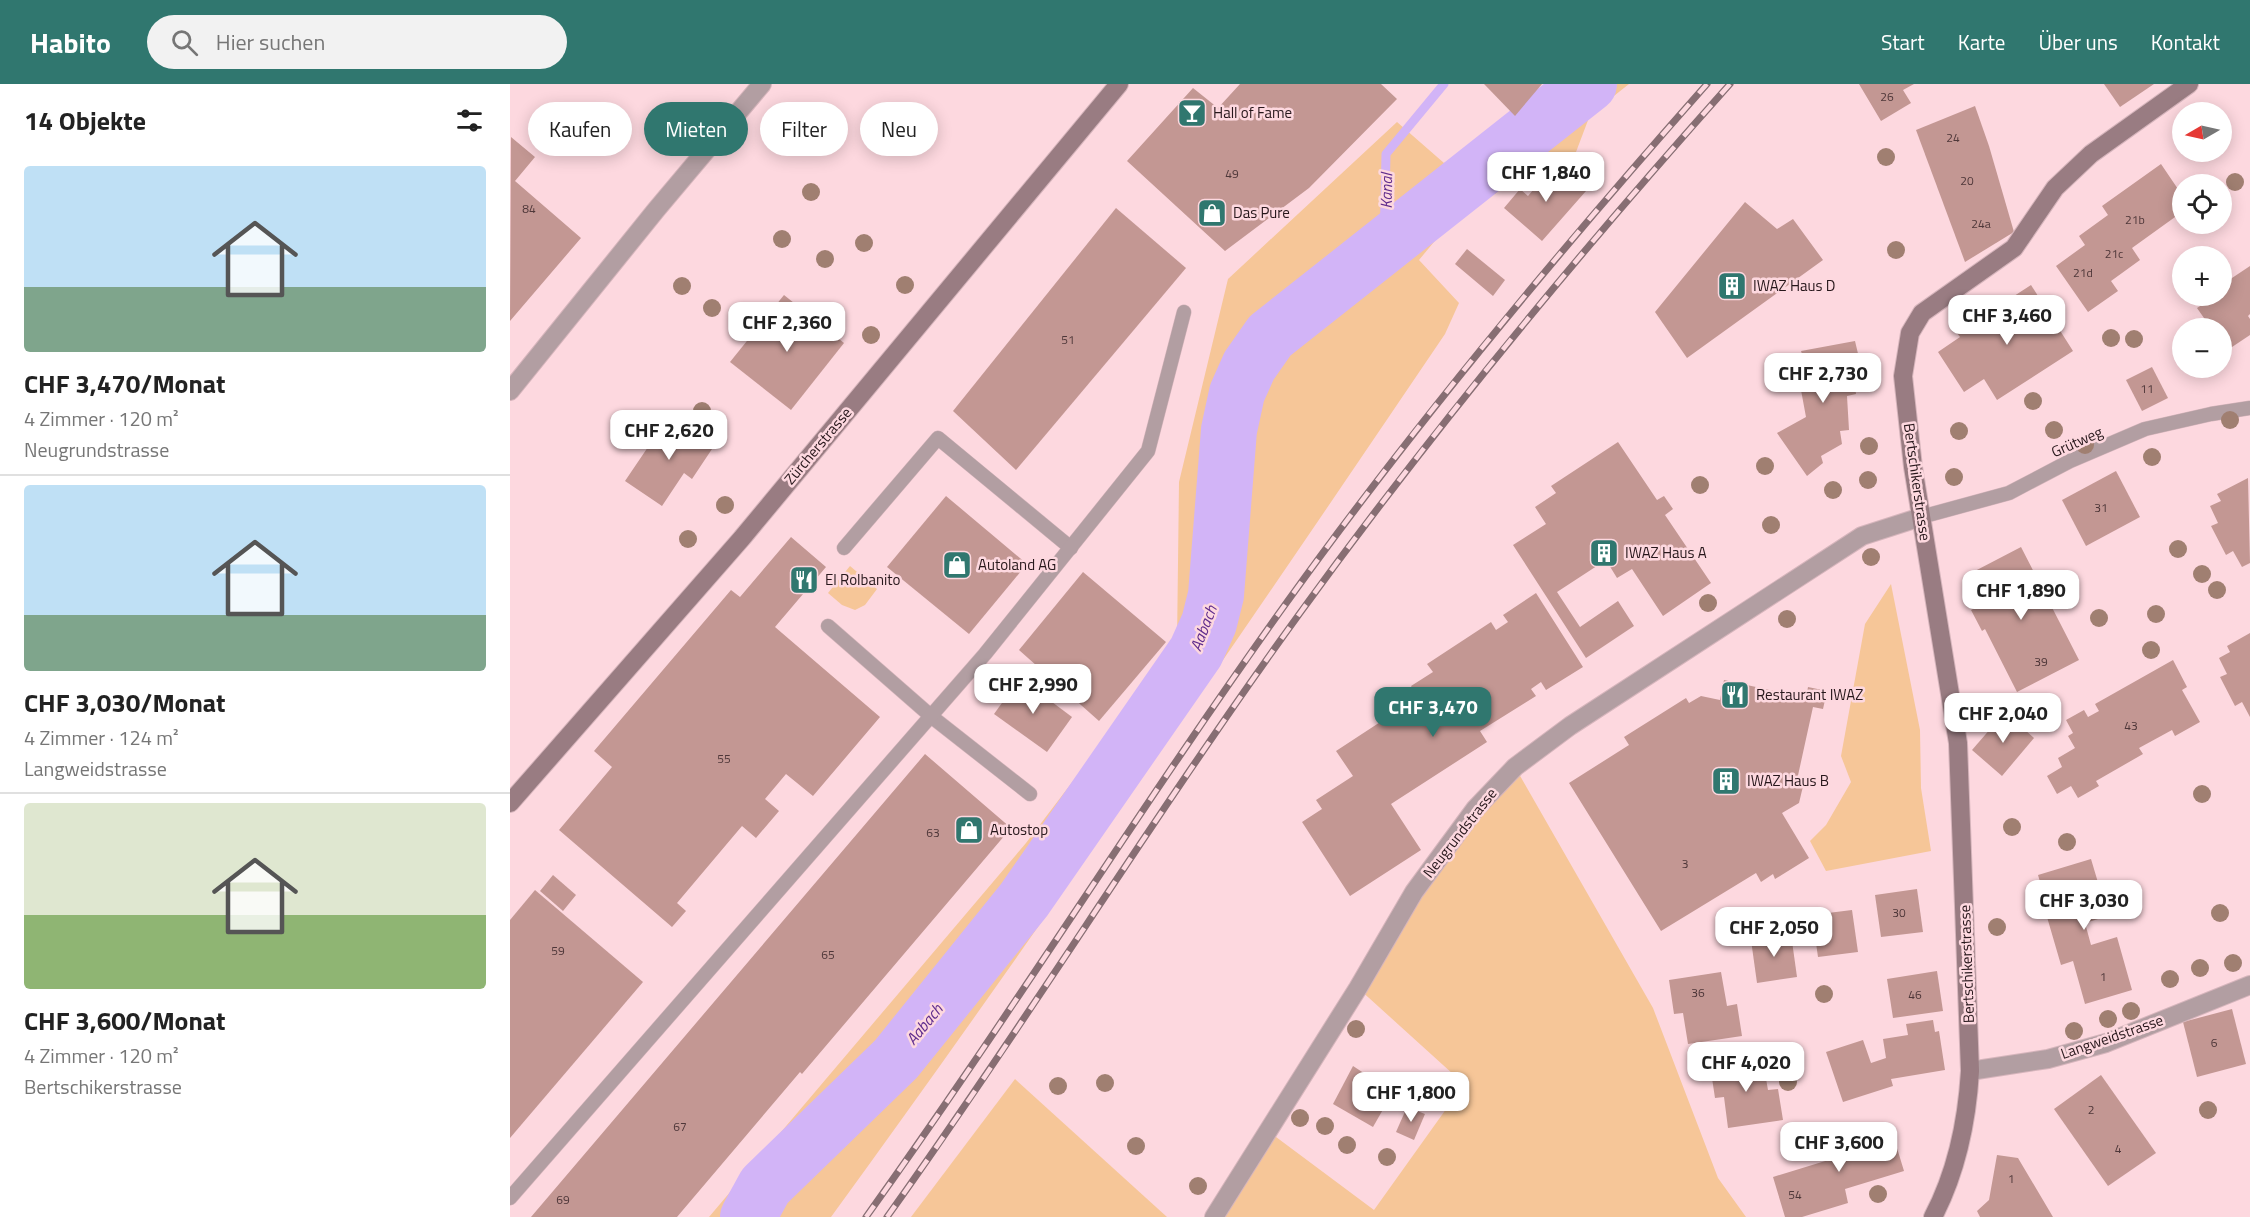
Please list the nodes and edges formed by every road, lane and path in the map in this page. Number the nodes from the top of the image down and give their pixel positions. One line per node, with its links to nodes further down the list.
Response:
1 (762, 84): 5 (street)
2 (1119, 84): 13 (street, Zürcherstrasse)
3 (2189, 84): 7 (street, Bertschikerstrasse)
4 (1184, 312): 9 (lane)
5 (510, 391)
6 (2250, 408): 7 (lane, Grütweg)
7 (1921, 517): 15 (street, Bertschikerstrasse); 17 (street, Neugrundstrasse)
8 (844, 548): 9 (lane)
9 (1071, 548): 11 (lane)
10 (828, 626): 11 (lane)
11 (932, 717): 12 (lane); 16 (lane)
12 (1030, 795)
13 (510, 803)
14 (2250, 986): 15 (street, Langweidstrasse)
15 (1970, 1071): 18 (street, Bertschikerstrasse)
16 (510, 1198)
17 (1214, 1217)
18 (1933, 1217)

